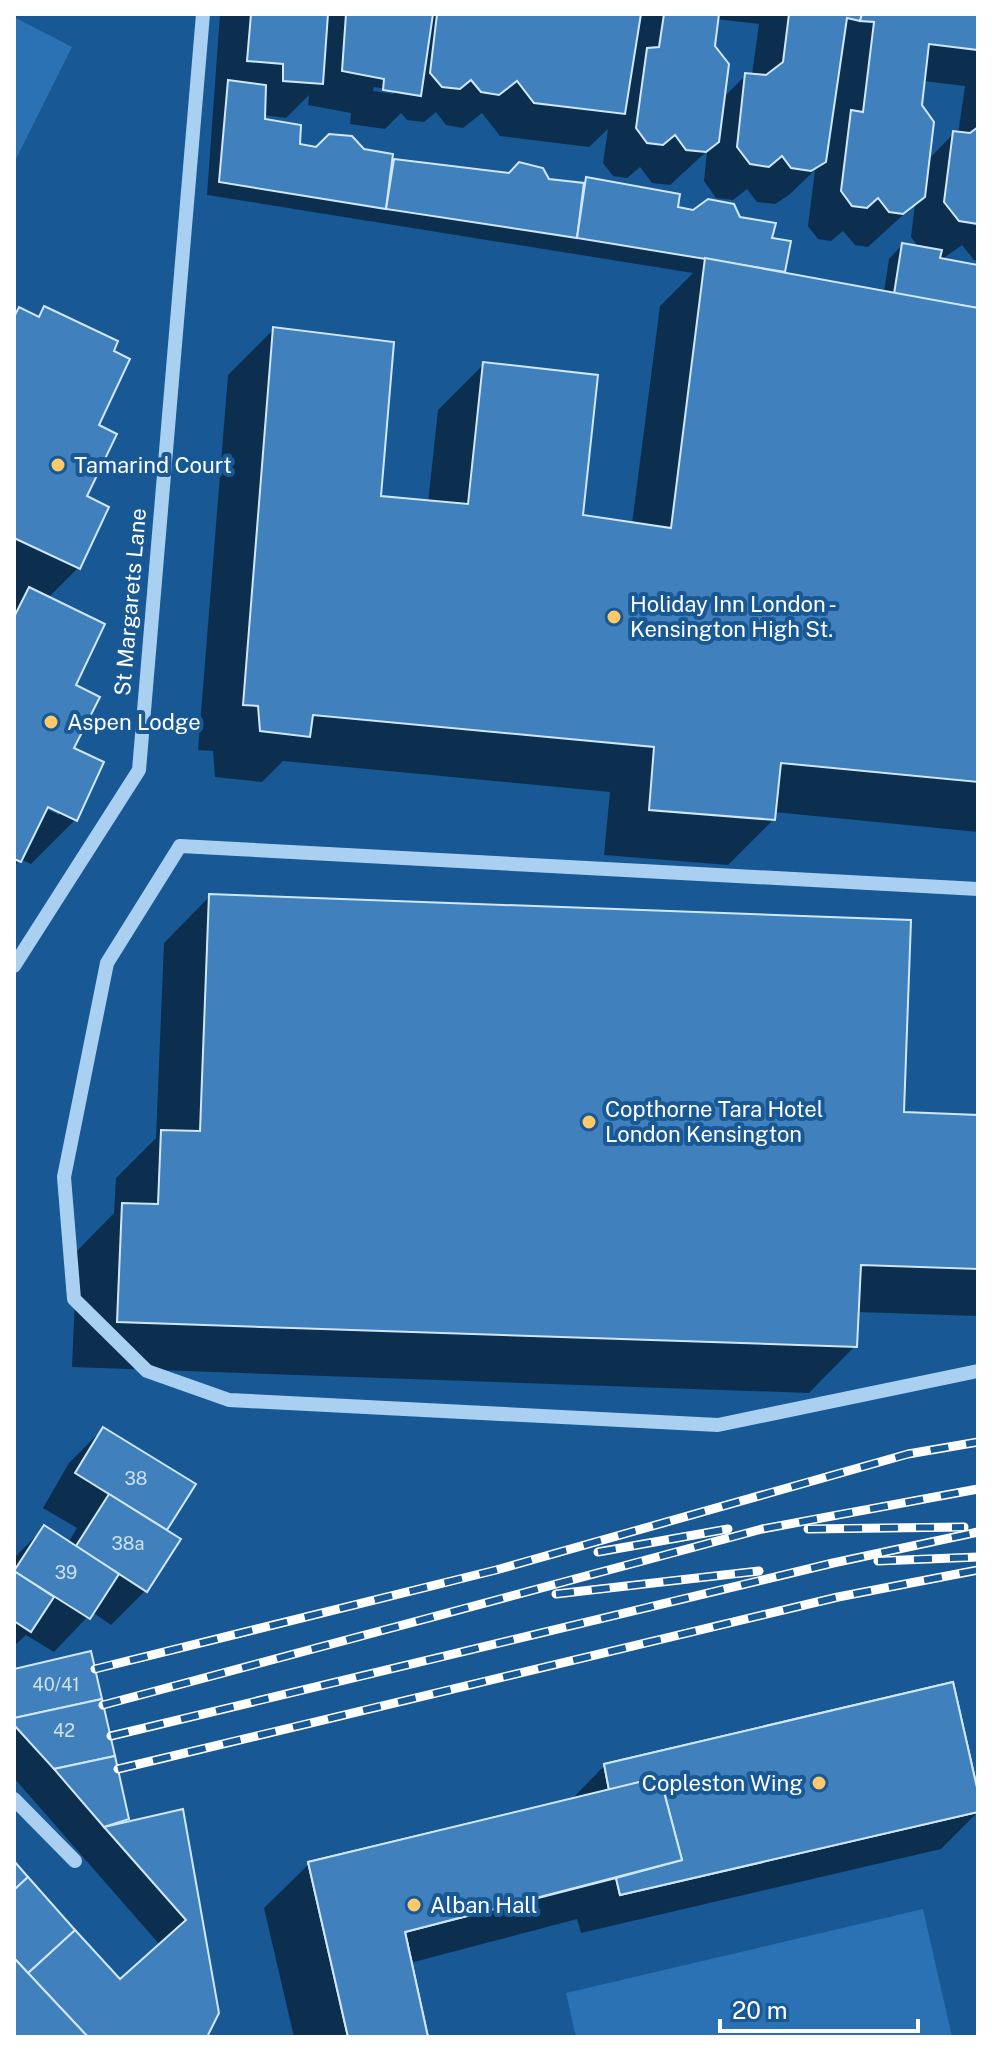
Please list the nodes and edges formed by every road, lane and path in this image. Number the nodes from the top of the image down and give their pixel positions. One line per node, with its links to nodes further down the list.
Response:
1 (203, 14): 3 (street, St Margarets Lane)
2 (978, 889): 4 (street)
3 (14, 966)
4 (978, 1371)
5 (14, 1799): 6 (street)
6 (75, 1861)

